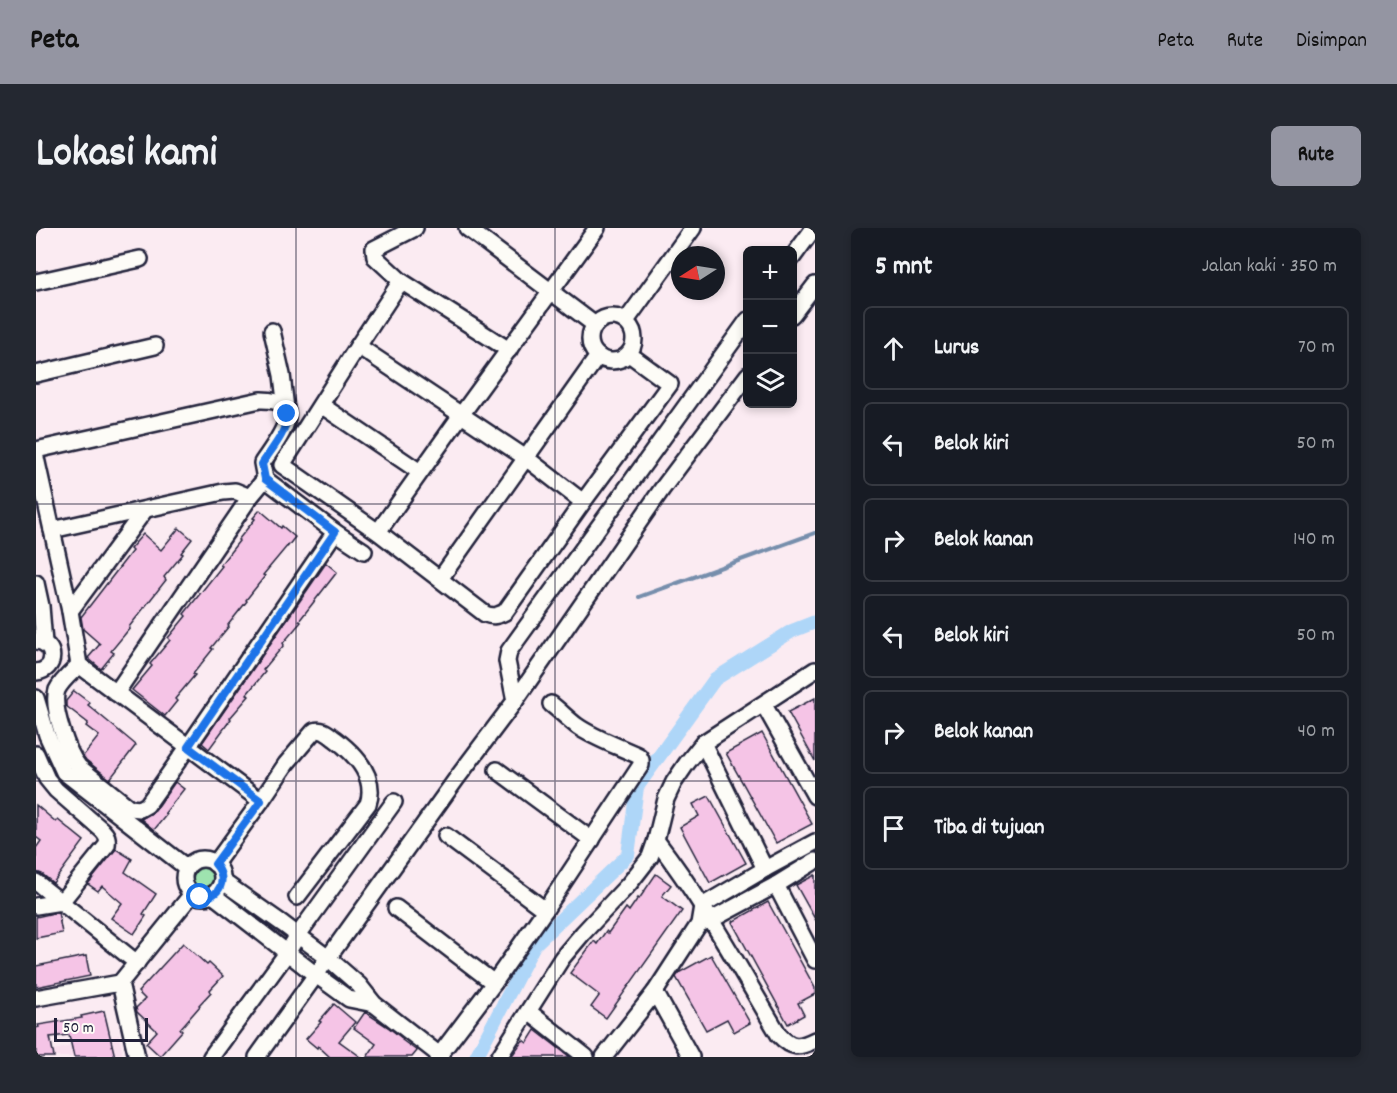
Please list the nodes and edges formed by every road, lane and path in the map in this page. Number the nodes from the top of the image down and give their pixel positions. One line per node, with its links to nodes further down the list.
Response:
1 (415, 228): 8 (street)
2 (467, 228): 11 (street)
3 (693, 228): 13 (street)
4 (814, 228): 6 (street)
5 (593, 229): 11 (street)
6 (797, 251)
7 (140, 260): 9 (street)
8 (401, 281): 18 (street); 19 (street)
9 (36, 282)
10 (815, 285): 12 (street)
11 (551, 293): 14 (street); 19 (street)
12 (797, 308)
13 (626, 321): 14 (street); 20 (street)
14 (595, 325): 21 (street)
15 (743, 326): 48 (street)
16 (272, 331): 25 (street)
17 (154, 346): 22 (street)
18 (358, 346): 24 (street); 26 (street)
19 (509, 350): 26 (street)
20 (629, 354): 21 (street); 33 (street)
21 (598, 356): 29 (street)
22 (36, 374)
23 (743, 380): 48 (street)
24 (321, 405): 30 (street); 37 (street)
25 (286, 409): 27 (street); 31 (street)
26 (461, 415): 29 (street); 30 (street)
27 (36, 450)
28 (36, 458): 35 (street)
29 (526, 458): 33 (street); 39 (street)
30 (420, 472): 37 (street)
31 (265, 479): 32 (street); 36 (street)
32 (250, 497): 34 (street); 46 (street)
33 (583, 502): 39 (street)
34 (144, 511): 35 (street); 41 (street)
35 (52, 530): 41 (street)
36 (335, 532): 38 (street); 52 (street)
37 (378, 532): 39 (street)
38 (364, 551)
39 (440, 579)
40 (36, 583): 42 (street)
41 (70, 611): 43 (street)
42 (40, 642): 45 (street)
43 (79, 665): 46 (street); 52 (street)
44 (815, 670): 50 (street)
45 (36, 672)
46 (116, 693): 52 (street)
47 (36, 698): 64 (street)
48 (515, 701): 80 (street)
49 (550, 704): 59 (street)
50 (764, 705): 51 (street); 55 (street)
51 (703, 744): 60 (street); 65 (street)
52 (188, 747): 56 (street)
53 (36, 754): 72 (street)
54 (497, 770): 59 (street)
55 (815, 796)
56 (261, 801): 63 (street); 71 (street)
57 (394, 802): 78 (street)
58 (446, 836): 76 (street)
59 (592, 840): 76 (street)
60 (656, 840): 74 (street); 89 (street)
61 (815, 842): 65 (street)
62 (815, 861): 68 (street)
63 (215, 864): 64 (street); 66 (street)
64 (187, 868): 69 (street)
65 (765, 869): 74 (street)
66 (222, 881): 70 (street); 78 (street)
67 (36, 882): 72 (street)
68 (776, 885): 77 (street); 81 (street)
69 (192, 894): 70 (street); 82 (street)
70 (213, 895): 79 (street)
71 (297, 897)
72 (61, 902): 73 (street); 82 (street)
73 (36, 906)
74 (702, 906): 77 (street)
75 (396, 908): 85 (street)
76 (545, 910): 85 (street)
77 (705, 922): 86 (street); 90 (street)
78 (298, 935): 79 (street); 80 (street)
79 (287, 953): 83 (street); 93 (street)
80 (328, 958): 83 (street); 88 (street)
81 (815, 960)
82 (137, 963): 84 (street)
83 (316, 975): 88 (street); 94 (street)
84 (120, 983): 87 (street); 92 (street)
85 (494, 983): 91 (street)
86 (655, 992): 97 (street); 98 (street)
87 (36, 998)
88 (374, 1004): 91 (street)
89 (529, 1012): 95 (street); 96 (street)
90 (815, 1040)
91 (440, 1056)
92 (137, 1057)
93 (211, 1057)
94 (257, 1057)
95 (499, 1057)
96 (586, 1057)
97 (604, 1057)
98 (691, 1057)

